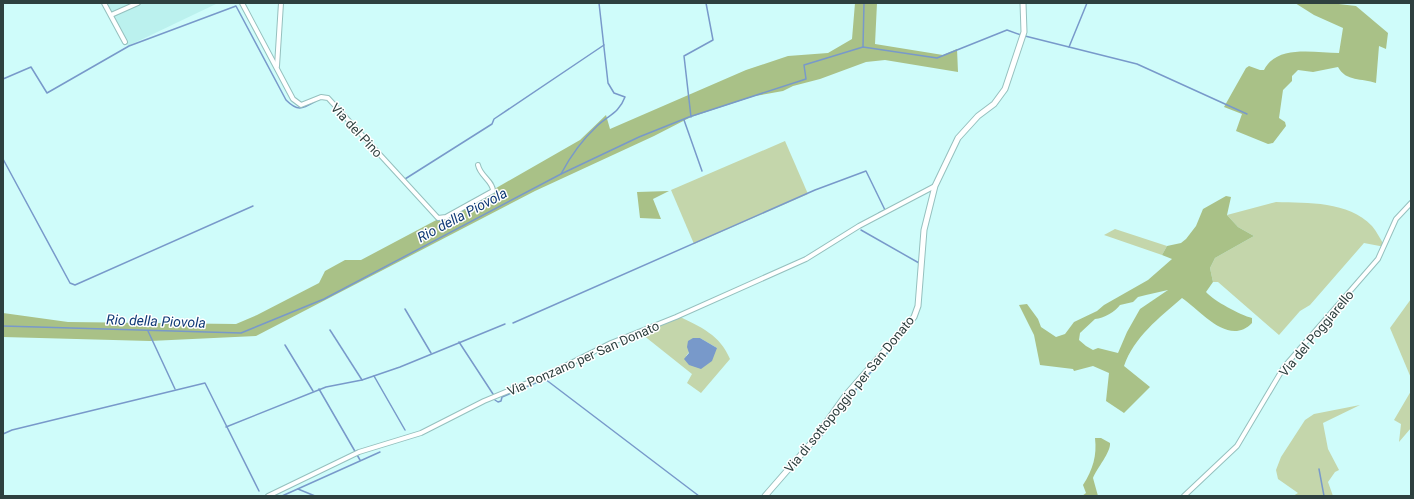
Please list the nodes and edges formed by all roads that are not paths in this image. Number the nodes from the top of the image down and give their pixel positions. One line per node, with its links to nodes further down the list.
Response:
1 (104, 3): 6 (street)
2 (138, 3): 6 (street)
3 (242, 3): 8 (street, Via del Pino)
4 (281, 3): 8 (street)
5 (1023, 3): 10 (street, Via di sottopoggio per San Donato)
6 (110, 15): 7 (street)
7 (125, 42)
8 (277, 69): 9 (street, Via del Pino)
9 (478, 165)
10 (935, 186): 12 (street, Via Ponzano per San Donato); 13 (street, Via di sottopoggio per San Donato)
11 (1411, 203): 14 (street, Via del Poggiarello)
12 (268, 496)
13 (765, 496)
14 (1184, 496)

